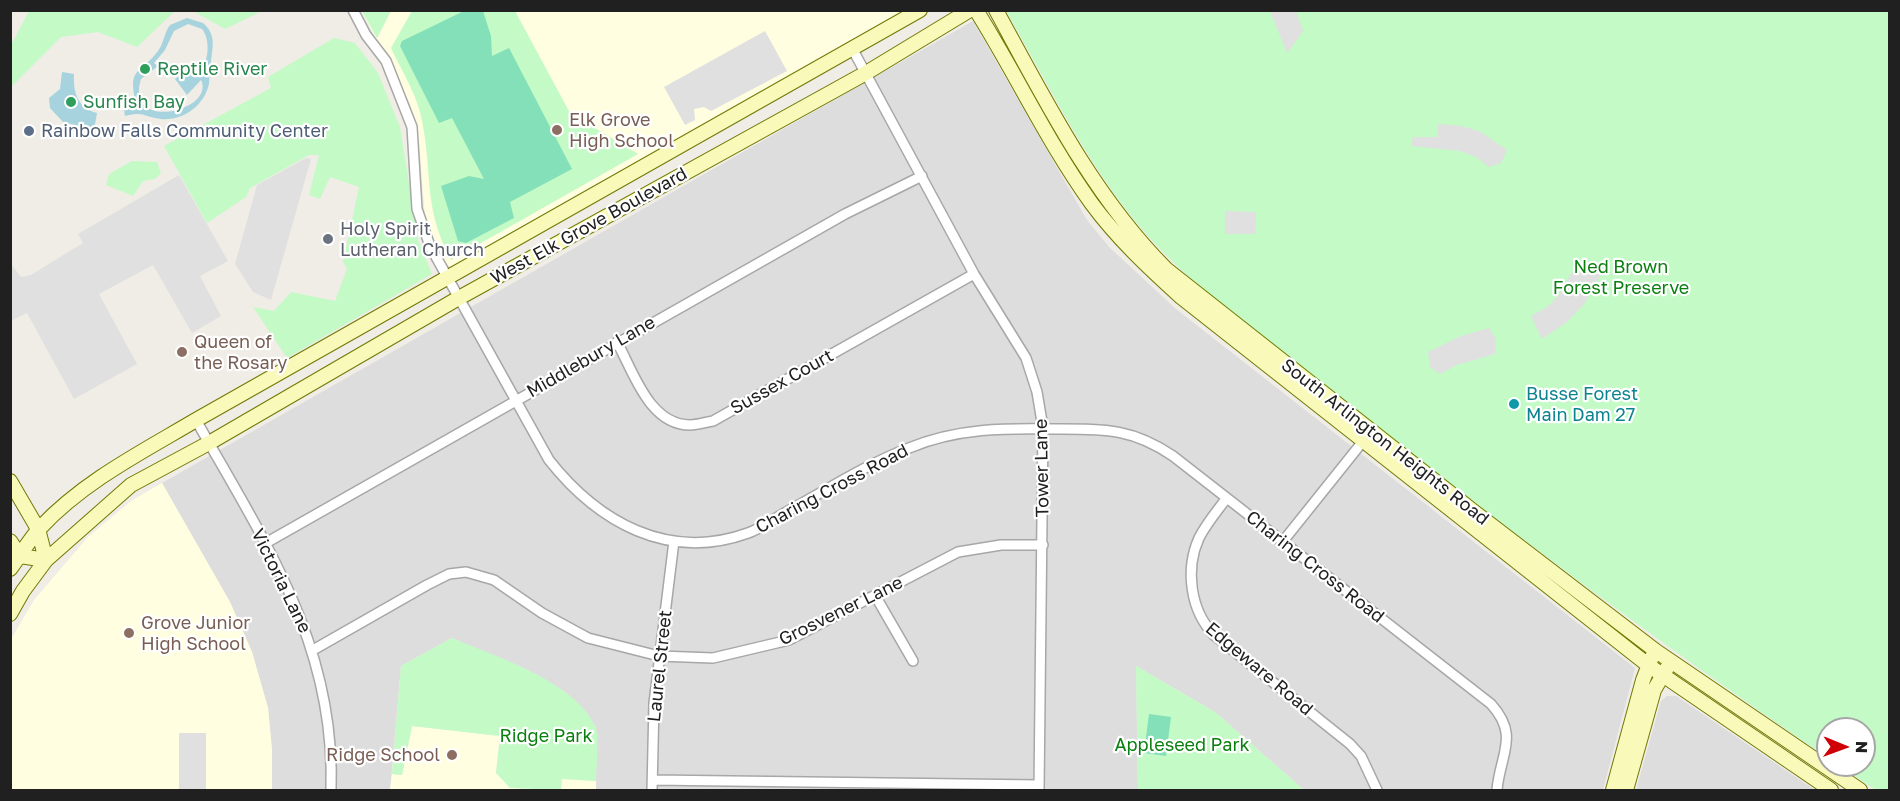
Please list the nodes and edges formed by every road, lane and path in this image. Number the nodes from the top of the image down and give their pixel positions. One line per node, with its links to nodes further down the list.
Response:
1 (352, 10): 10 (street, Charing Cross Road)
2 (920, 10): 6 (street, West Elk Grove Boulevard)
3 (970, 10): 7 (street, West Elk Grove Boulevard)
4 (976, 10): 16 (street, South Arlington Heights Road)
5 (996, 10): 32 (street, South Arlington Heights Road)
6 (853, 50): 7 (street, Tower Lane); 10 (street, West Elk Grove Boulevard)
7 (866, 73): 8 (street, Tower Lane); 11 (street, West Elk Grove Boulevard)
8 (922, 176): 9 (street, Tower Lane); 12 (street, Middlebury Lane)
9 (974, 274): 12 (street, Sussex Court); 15 (street, Tower Lane)
10 (446, 279): 11 (street, Charing Cross Road); 14 (street, West Elk Grove Boulevard)
11 (457, 299): 13 (street, Charing Cross Road); 17 (street, West Elk Grove Boulevard)
12 (617, 342): 13 (street, Middlebury Lane)
13 (515, 402): 23 (street, Charing Cross Road); 24 (street, Middlebury Lane)
14 (196, 420): 17 (street, Victoria Lane); 20 (street, West Elk Grove Boulevard)
15 (1043, 428): 19 (street, Charing Cross Road); 23 (street, Charing Cross Road); 25 (street, Tower Lane)
16 (1364, 440): 21 (street); 36 (street, South Arlington Heights Road)
17 (209, 443): 24 (street, Victoria Lane); 27 (street, West Elk Grove Boulevard)
18 (10, 481): 20 (street)
19 (1226, 499): 21 (street, Charing Cross Road); 42 (street, Edgeware Road)
20 (38, 529): 26 (street, West Elk Grove Boulevard); 27 (street)
21 (1284, 540): 43 (street, Charing Cross Road)
22 (10, 541): 26 (street)
23 (674, 541): 33 (street, Laurel Street)
24 (264, 544): 31 (street, Victoria Lane)
25 (1043, 545): 29 (street, Grosvener Lane); 39 (street, Tower Lane)
26 (20, 556): 27 (street); 28 (street, West Elk Grove Boulevard)
27 (46, 560): 30 (street, West Elk Grove Boulevard)
28 (10, 569)
29 (876, 597): 33 (street, Grosvener Lane); 34 (street)
30 (10, 614)
31 (313, 650): 33 (street, Grosvener Lane); 40 (street, Victoria Lane)
32 (1656, 651): 35 (street, South Arlington Heights Road); 36 (street)
33 (659, 656): 38 (street, Laurel Street)
34 (913, 661)
35 (1672, 662): 37 (street); 47 (street, South Arlington Heights Road)
36 (1648, 665): 37 (street, South Arlington Heights Road); 44 (street)
37 (1662, 675): 45 (street); 46 (street, South Arlington Heights Road)
38 (653, 780): 39 (street); 41 (street, Laurel Street)
39 (1039, 788)
40 (331, 790)
41 (652, 790)
42 (1377, 790)
43 (1497, 790)
44 (1613, 790)
45 (1626, 790)
46 (1831, 790)
47 (1860, 790)

